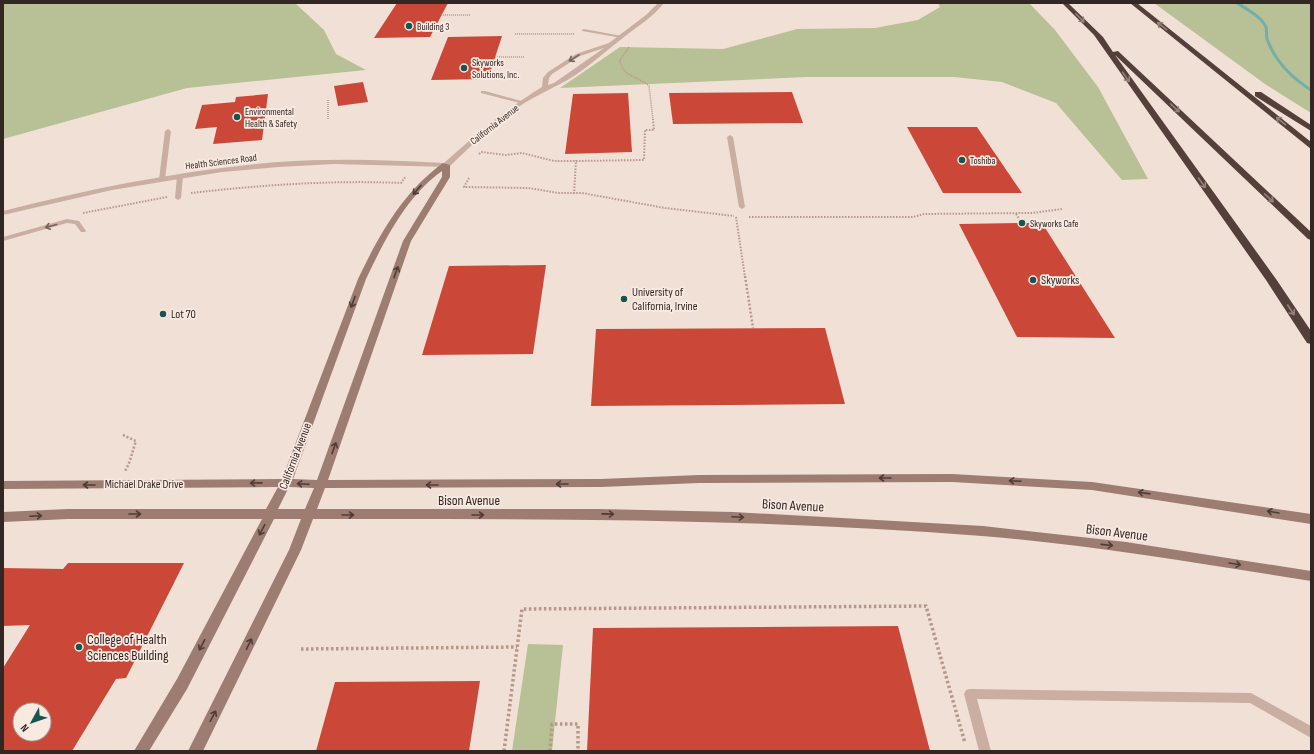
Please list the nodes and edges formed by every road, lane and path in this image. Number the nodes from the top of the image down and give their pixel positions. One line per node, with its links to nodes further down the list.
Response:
1 (661, 3): 10 (street, California Avenue)
2 (1065, 3): 9 (highway, one-way to 9)
3 (1133, 3): 12 (highway, one-way to 3)
4 (442, 15): 5 (path)
5 (471, 15)
6 (584, 30): 10 (lane)
7 (515, 34): 8 (path)
8 (578, 34)
9 (1096, 34): 43 (highway, one-way to 43); 46 (highway, one-way to 46)
10 (622, 37): 11 (street, California Avenue)
11 (613, 43): 15 (street, California Avenue); 15 (street, California Avenue, one-way to 15); 25 (path)
12 (1190, 49): 20 (highway); 23 (highway, one-way to 12)
13 (495, 57): 14 (path)
14 (524, 57)
15 (545, 88): 18 (street, California Avenue)
16 (483, 92): 18 (lane)
17 (328, 100): 19 (path)
18 (522, 102): 26 (street, California Avenue)
19 (328, 119)
20 (1311, 129)
21 (168, 131): 30 (lane)
22 (730, 137): 34 (lane)
23 (1311, 146)
24 (477, 155): 25 (path)
25 (576, 161): 32 (path)
26 (446, 164): 28 (street, Health Sciences Road); 49 (main road, California Avenue, one-way to 49); 50 (main road, one-way to 26)
27 (409, 172): 31 (path)
28 (180, 176): 30 (street, Health Sciences Road); 33 (lane)
29 (470, 178): 32 (path)
30 (162, 179): 37 (street, Health Sciences Road)
31 (189, 190)
32 (574, 194): 40 (path)
33 (178, 197): 38 (path)
34 (742, 207)
35 (1062, 209): 39 (path)
36 (736, 211): 40 (path)
37 (3, 213)
38 (77, 214)
39 (1016, 214): 40 (path); 41 (path)
40 (736, 216): 45 (path)
41 (1022, 223)
42 (83, 232): 44 (lane, one-way to 44)
43 (1311, 237)
44 (3, 239)
45 (753, 328)
46 (1311, 340)
47 (123, 435): 48 (path)
48 (125, 471)
49 (286, 483): 50 (main road, Bison Avenue, one-way to 49); 51 (main road, Michael Drake Drive, one-way to 51); 52 (main road, California Avenue)
50 (321, 484): 53 (main road); 55 (main road, Bison Avenue, one-way to 50)
51 (3, 485)
52 (271, 514): 53 (main road, Bison Avenue); 54 (main road, one-way to 52); 60 (main road, California Avenue, one-way to 60)
53 (309, 515): 56 (main road, Bison Avenue, one-way to 56); 61 (main road, one-way to 53)
54 (3, 517)
55 (1311, 519)
56 (1311, 576)
57 (517, 647): 58 (path); 62 (path); 65 (path)
58 (301, 649)
59 (1311, 732): 66 (lane)
60 (141, 751)
61 (195, 751)
62 (504, 751)
63 (550, 751): 64 (path)
64 (578, 751)
65 (967, 751)
66 (985, 751)

